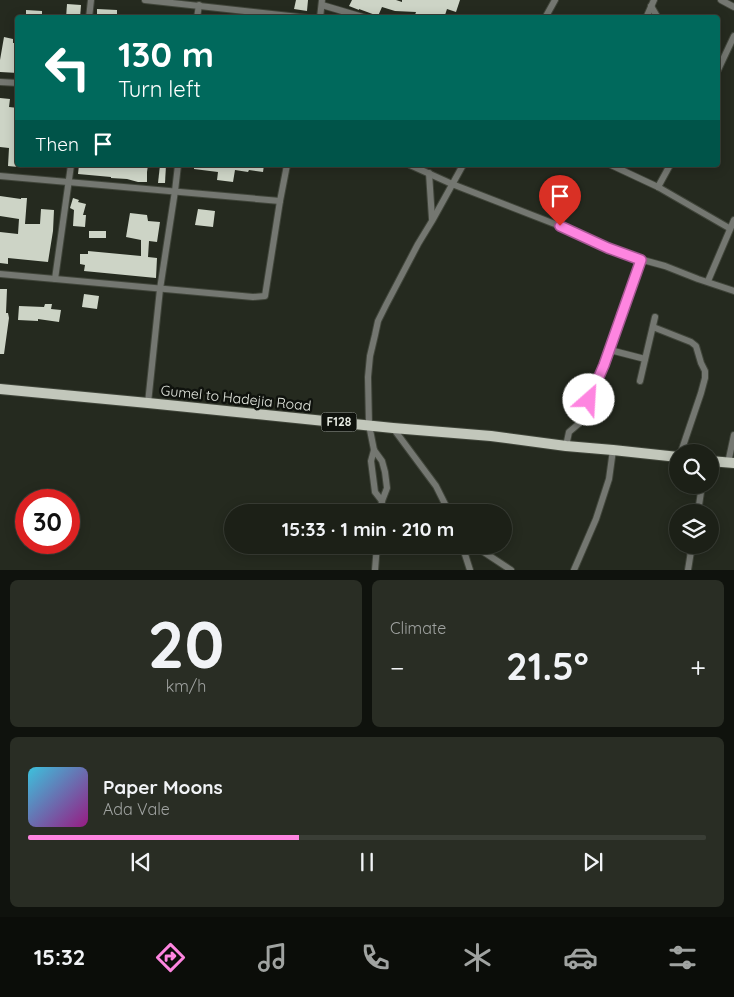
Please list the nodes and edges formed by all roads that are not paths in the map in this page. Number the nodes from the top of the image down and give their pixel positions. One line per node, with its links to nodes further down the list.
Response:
1 (91, 0): 9 (street)
2 (145, 0): 7 (street)
3 (555, 0): 14 (street)
4 (722, 0): 8 (street)
5 (322, 2): 12 (street); 13 (street)
6 (653, 3): 15 (street); 16 (street)
7 (199, 5): 10 (street); 11 (street)
8 (734, 7)
9 (89, 15)
10 (197, 15)
11 (283, 15)
12 (320, 15)
13 (358, 15)
14 (547, 15)
15 (647, 15)
16 (657, 15)
17 (734, 36): 18 (street)
18 (720, 66)
19 (0, 82): 20 (street)
20 (15, 83)
21 (71, 167): 30 (street)
22 (178, 167): 33 (street)
23 (287, 167): 34 (street)
24 (415, 167): 28 (street)
25 (462, 167): 31 (street)
26 (615, 167): 32 (street)
27 (669, 167): 32 (street)
28 (429, 173): 31 (street); 36 (street)
29 (0, 176): 30 (street)
30 (69, 182): 33 (street); 40 (street)
31 (452, 184): 36 (street); 38 (street)
32 (658, 188): 37 (street)
33 (175, 191): 34 (street); 42 (street)
34 (280, 201): 42 (street)
35 (734, 220): 37 (street)
36 (432, 221): 51 (street)
37 (730, 228): 41 (street)
38 (641, 260): 41 (street); 46 (street)
39 (0, 274): 40 (street)
40 (55, 279): 42 (street)
41 (708, 281): 43 (street)
42 (160, 289): 50 (street)
43 (734, 291)
44 (655, 317): 45 (street)
45 (653, 328): 47 (street); 54 (street)
46 (610, 350): 47 (street); 55 (street)
47 (645, 359): 48 (street)
48 (640, 382)
49 (0, 389): 50 (main road, Gumel to Hadejia Road / F128)
50 (148, 402): 51 (main road, Gumel to Hadejia Road / F128)
51 (370, 425): 52 (main road, Gumel to Hadejia Road / F128); 56 (street)
52 (393, 428): 55 (main road, Gumel to Hadejia Road / F128); 62 (street)
53 (734, 436): 59 (street)
54 (684, 444)
55 (566, 446): 57 (main road, Gumel to Hadejia Road / F128)
56 (374, 450): 60 (street); 60 (street)
57 (613, 450): 58 (main road, Gumel to Hadejia Road / F128); 70 (street)
58 (669, 456)
59 (731, 463)
60 (382, 501): 61 (street)
61 (381, 504)
62 (445, 504)
63 (376, 554): 67 (street)
64 (465, 554): 68 (street)
65 (487, 554): 69 (street)
66 (691, 554): 71 (street)
67 (375, 570)
68 (470, 570)
69 (511, 570)
70 (574, 570)
71 (688, 570)

